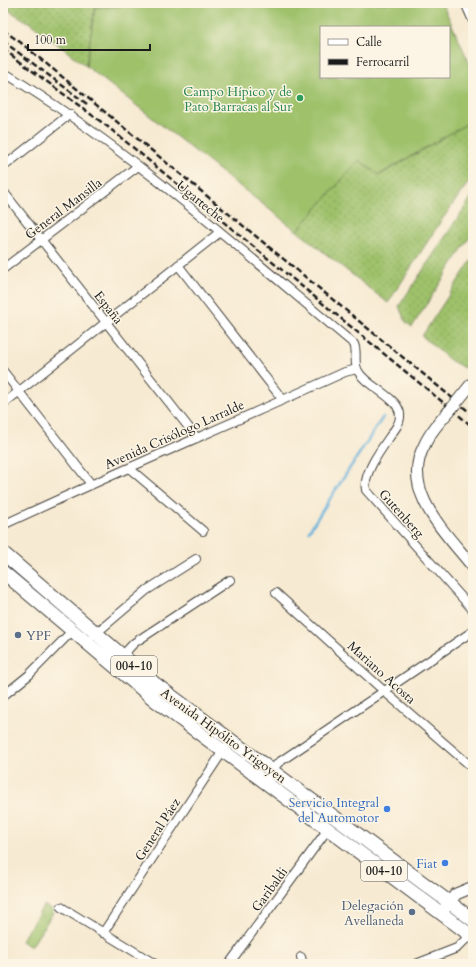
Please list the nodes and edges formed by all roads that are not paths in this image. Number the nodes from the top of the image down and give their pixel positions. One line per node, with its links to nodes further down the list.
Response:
1 (465, 3): 2 (street)
2 (473, 21)
3 (3, 72): 4 (street, Ugarteche)
4 (70, 114): 5 (street, Ugarteche); 6 (street)
5 (138, 166): 8 (street, Ugarteche); 9 (street, General Mansilla)
6 (3, 168)
7 (3, 191): 9 (street, España)
8 (220, 232): 10 (street); 13 (street, Ugarteche)
9 (41, 240): 11 (street, General Mansilla); 12 (street, España)
10 (178, 265): 12 (street); 17 (street)
11 (3, 269)
12 (106, 323): 16 (street); 19 (street, España)
13 (356, 369): 17 (street, Avenida Crisólogo Larralde); 30 (street, Gutenberg)
14 (3, 371): 16 (street)
15 (473, 382): 26 (street, bridge)
16 (19, 392): 18 (street); 21 (street)
17 (282, 400): 19 (street, Avenida Crisólogo Larralde)
18 (3, 404)
19 (197, 438): 20 (street, Avenida Crisólogo Larralde)
20 (129, 468): 21 (street, Avenida Crisólogo Larralde); 23 (street)
21 (91, 484): 22 (street, Avenida Crisólogo Larralde)
22 (3, 525)
23 (204, 531)
24 (3, 553): 33 (main road, Avenida Hipólito Yrigoyen / 004-10)
25 (196, 559): 33 (street)
26 (473, 567)
27 (3, 572): 31 (main road, Avenida Hipólito Yrigoyen / 004-10)
28 (230, 580): 34 (street)
29 (276, 593): 35 (street, Mariano Acosta)
30 (473, 610)
31 (72, 631): 33 (main road, Avenida Hipólito Yrigoyen / 004-10); 36 (street)
32 (473, 631): 35 (street)
33 (91, 638): 34 (main road, Avenida Hipólito Yrigoyen / 004-10); 38 (main road, Avenida Hipólito Yrigoyen / 004-10)
34 (122, 656): 37 (main road, Avenida Hipólito Yrigoyen / 004-10)
35 (384, 692): 39 (street, Mariano Acosta); 40 (street)
36 (3, 696)
37 (231, 740): 38 (street, General Páez); 40 (main road, Avenida Hipólito Yrigoyen / 004-10)
38 (223, 751): 41 (main road, Avenida Hipólito Yrigoyen / 004-10); 47 (street, General Páez)
39 (473, 768)
40 (272, 770): 41 (street); 45 (main road, Avenida Hipólito Yrigoyen / 004-10)
41 (264, 781): 42 (main road, Avenida Hipólito Yrigoyen / 004-10)
42 (328, 829): 45 (main road, Avenida Hipólito Yrigoyen / 004-10); 50 (street, Garibaldi)
43 (473, 887): 45 (street)
44 (61, 907): 47 (street)
45 (445, 908): 46 (main road, Avenida Hipólito Yrigoyen / 004-10); 48 (main road, Avenida Hipólito Yrigoyen / 004-10)
46 (473, 920)
47 (103, 933): 49 (street)
48 (472, 936): 51 (street)
49 (155, 964)
50 (229, 964)
51 (416, 964)

